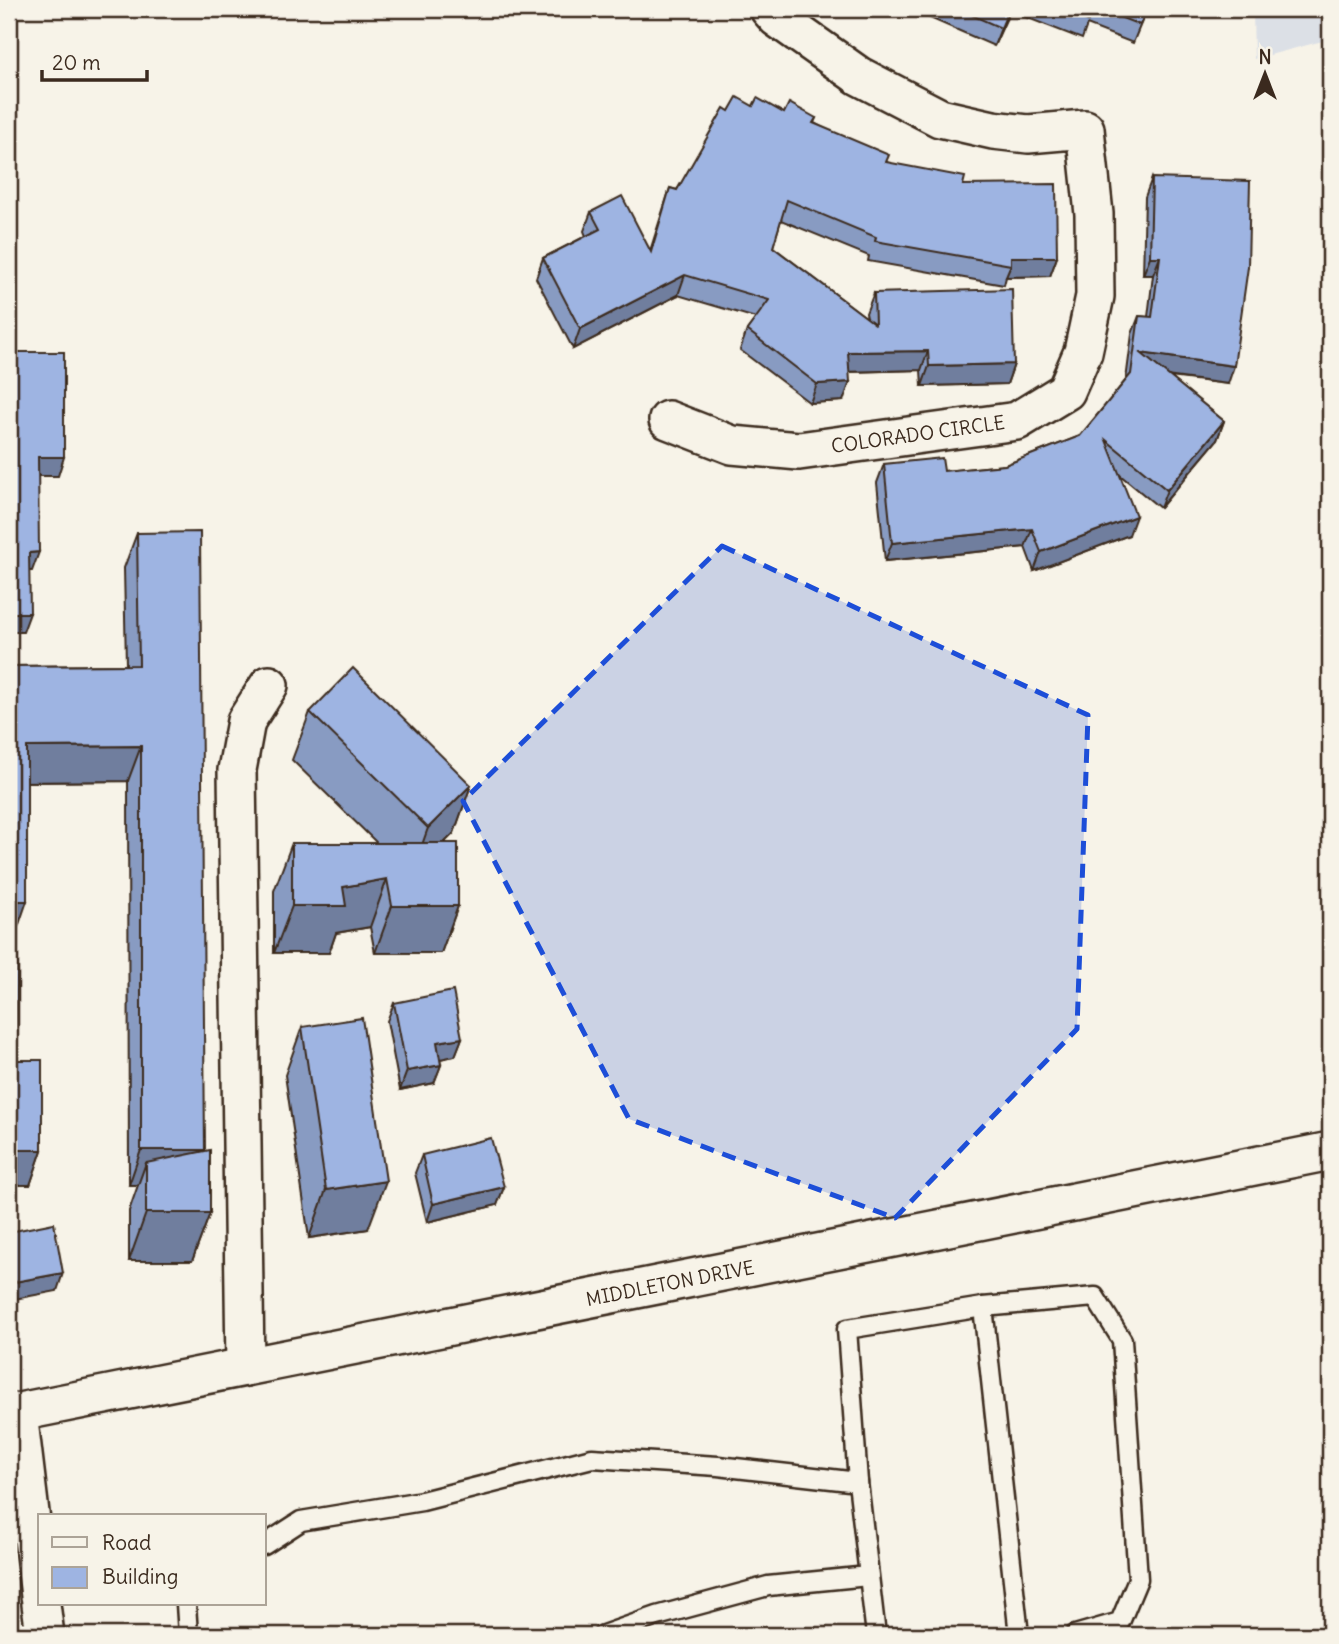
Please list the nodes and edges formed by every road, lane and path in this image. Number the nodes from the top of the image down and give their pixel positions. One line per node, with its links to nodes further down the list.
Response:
1 (778, 12): 2 (street, COLORADO CIRCLE)
2 (668, 420)
3 (269, 685): 6 (street)
4 (1330, 1151): 6 (street, MIDDLETON DRIVE)
5 (983, 1307): 8 (lane); 18 (lane); 19 (lane)
6 (245, 1367): 7 (street, MIDDLETON DRIVE)
7 (13, 1413): 11 (street)
8 (858, 1482): 9 (lane); 10 (lane)
9 (266, 1544)
10 (868, 1576): 16 (lane); 17 (lane)
11 (38, 1582)
12 (41, 1606): 14 (street)
13 (186, 1606): 15 (lane)
14 (45, 1635)
15 (188, 1635)
16 (603, 1635)
17 (876, 1635)
18 (1020, 1635)
19 (1075, 1635)

